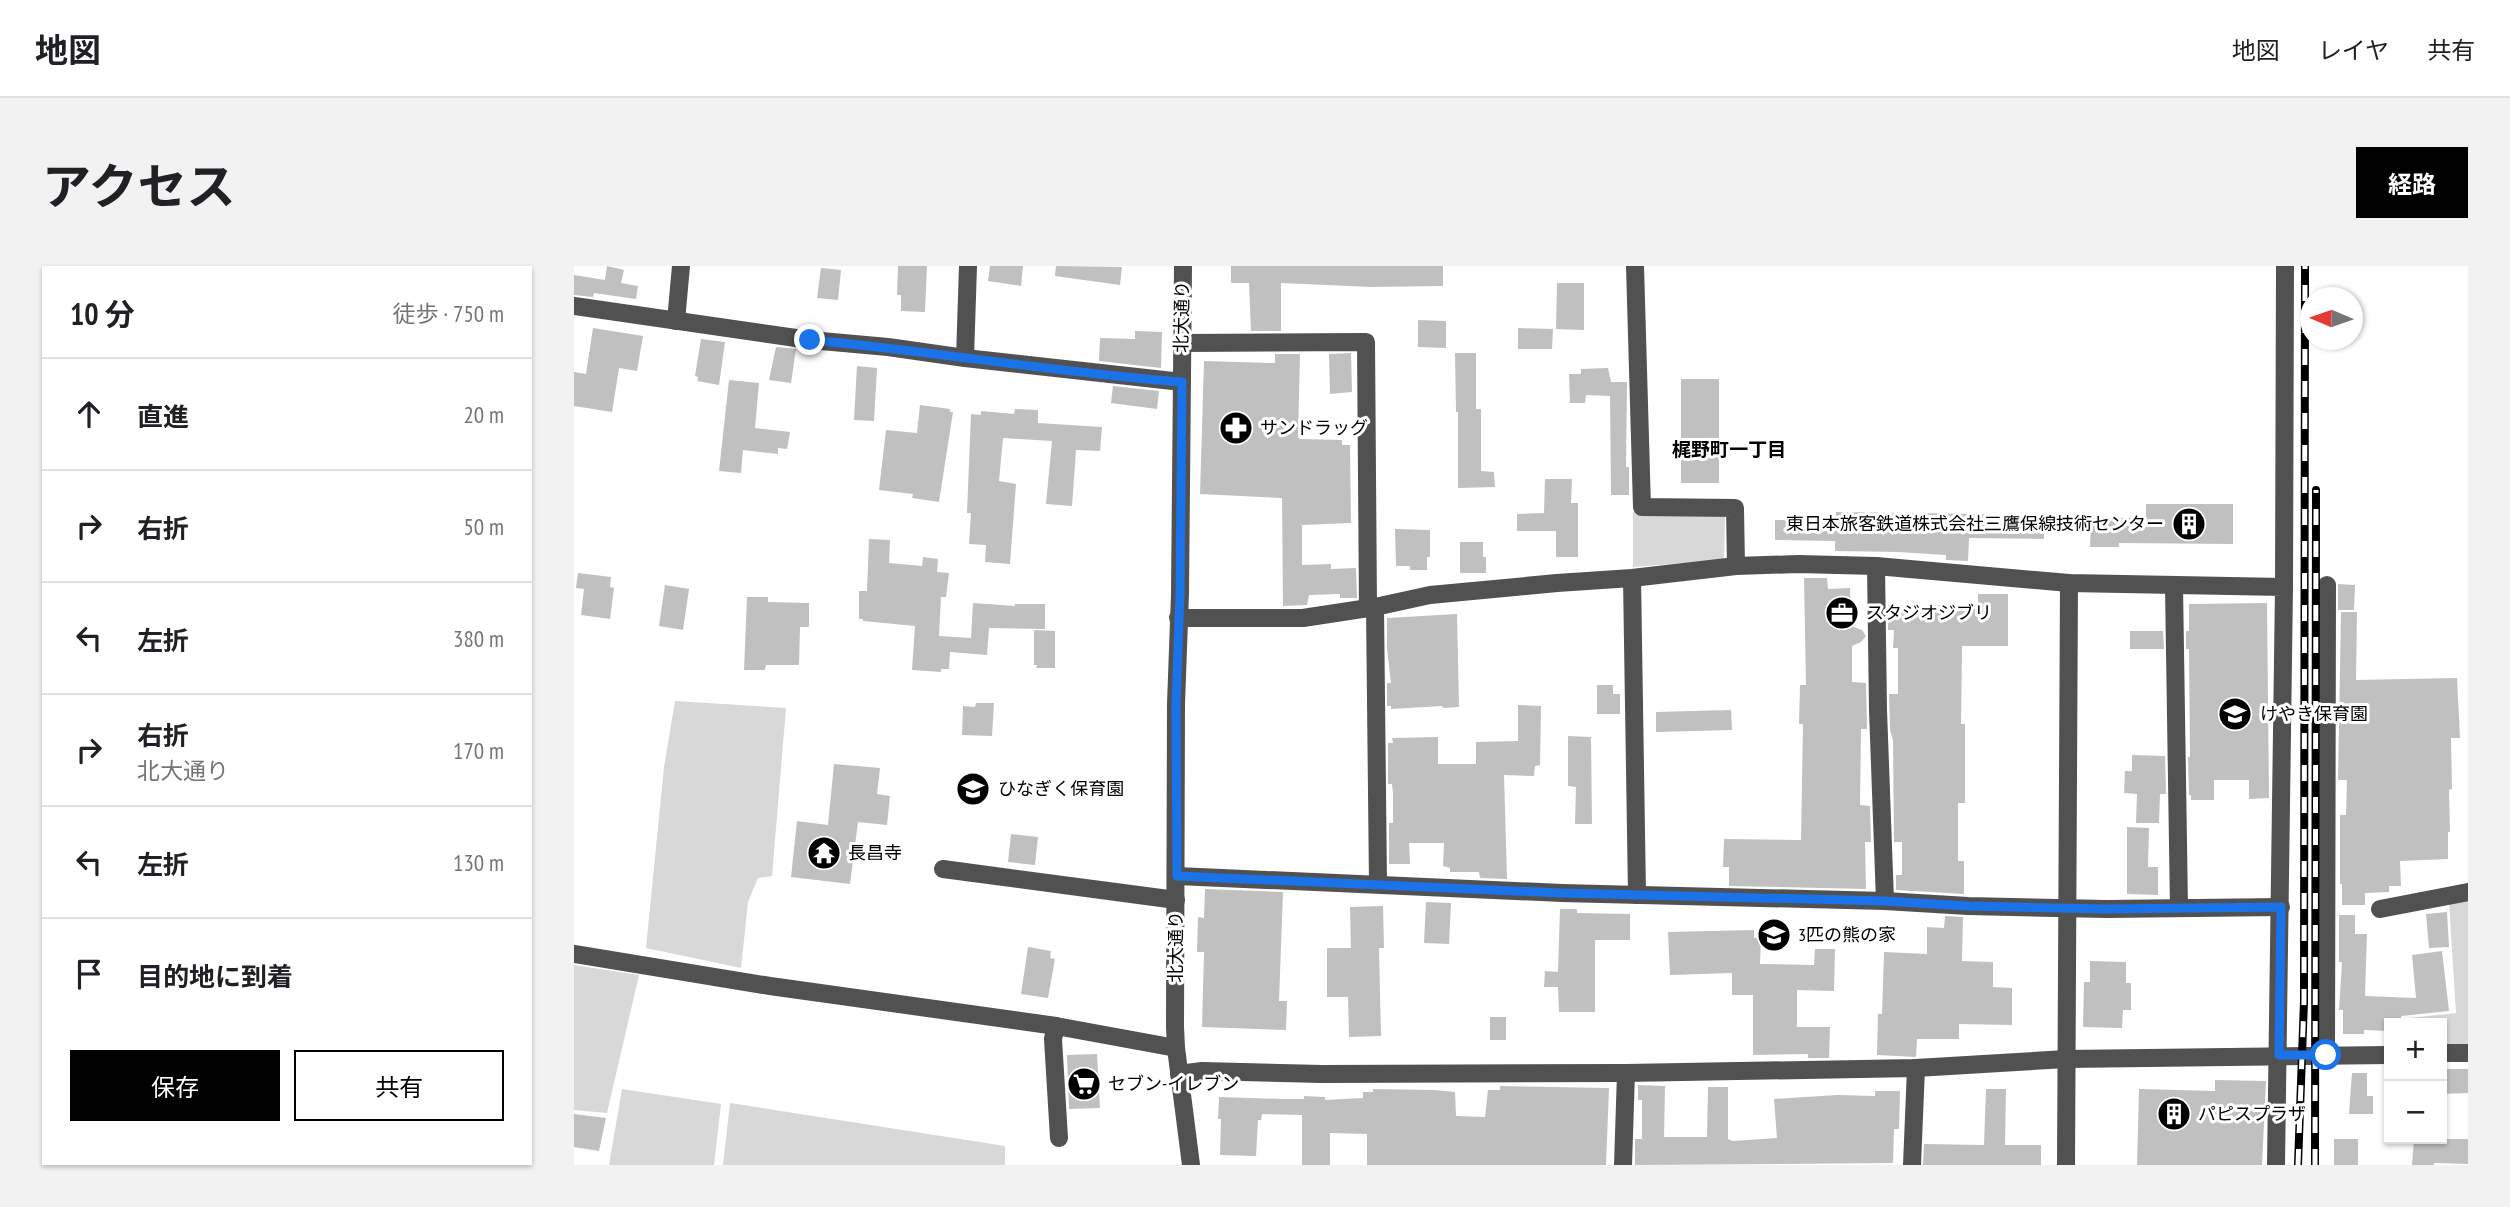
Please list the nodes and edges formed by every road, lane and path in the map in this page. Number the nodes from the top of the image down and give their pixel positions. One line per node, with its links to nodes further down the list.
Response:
1 (681, 266): 7 (street)
2 (968, 266): 9 (street)
3 (1183, 266): 8 (street, 北大通り)
4 (1635, 266): 11 (street)
5 (2285, 266): 17 (street)
6 (574, 306): 7 (street)
7 (676, 321): 9 (street)
8 (1182, 343): 10 (street, 北大通り); 18 (street)
9 (965, 358): 10 (street)
10 (1182, 382): 19 (street, 北大通り)
11 (1736, 566): 12 (street); 13 (street)
12 (1876, 566): 14 (street); 26 (street)
13 (1632, 578): 18 (street); 24 (street)
14 (2069, 583): 16 (street); 28 (street)
15 (2327, 585): 37 (street)
16 (2174, 586): 17 (street); 29 (street)
17 (2284, 587): 27 (street)
18 (1371, 608): 19 (street); 22 (street)
19 (1178, 618): 21 (street, 北大通り)
20 (943, 869): 25 (street)
21 (1177, 876): 22 (street); 25 (street, 北大通り)
22 (1378, 884): 24 (street)
23 (2468, 892): 30 (street)
24 (1637, 895): 26 (street)
25 (1176, 900): 33 (street, 北大通り)
26 (1885, 901): 28 (street)
27 (2281, 907): 29 (street); 36 (street)
28 (2068, 908): 29 (street); 39 (street)
29 (2179, 908)
30 (2380, 909)
31 (574, 954): 32 (street)
32 (1056, 1026): 33 (street); 43 (street)
33 (1176, 1048): 42 (street, 北大通り)
34 (2447, 1053): 35 (street)
35 (2468, 1053)
36 (2279, 1055): 37 (street); 39 (street); 48 (street)
37 (2326, 1055): 38 (street)
38 (2384, 1055)
39 (2066, 1059): 40 (street); 47 (street)
40 (1916, 1068): 41 (street); 46 (street)
41 (1626, 1073): 42 (street); 45 (street)
42 (1179, 1074): 44 (street, 北大通り)
43 (1059, 1138)
44 (1191, 1165)
45 (1623, 1165)
46 (1912, 1165)
47 (2066, 1165)
48 (2276, 1165)

